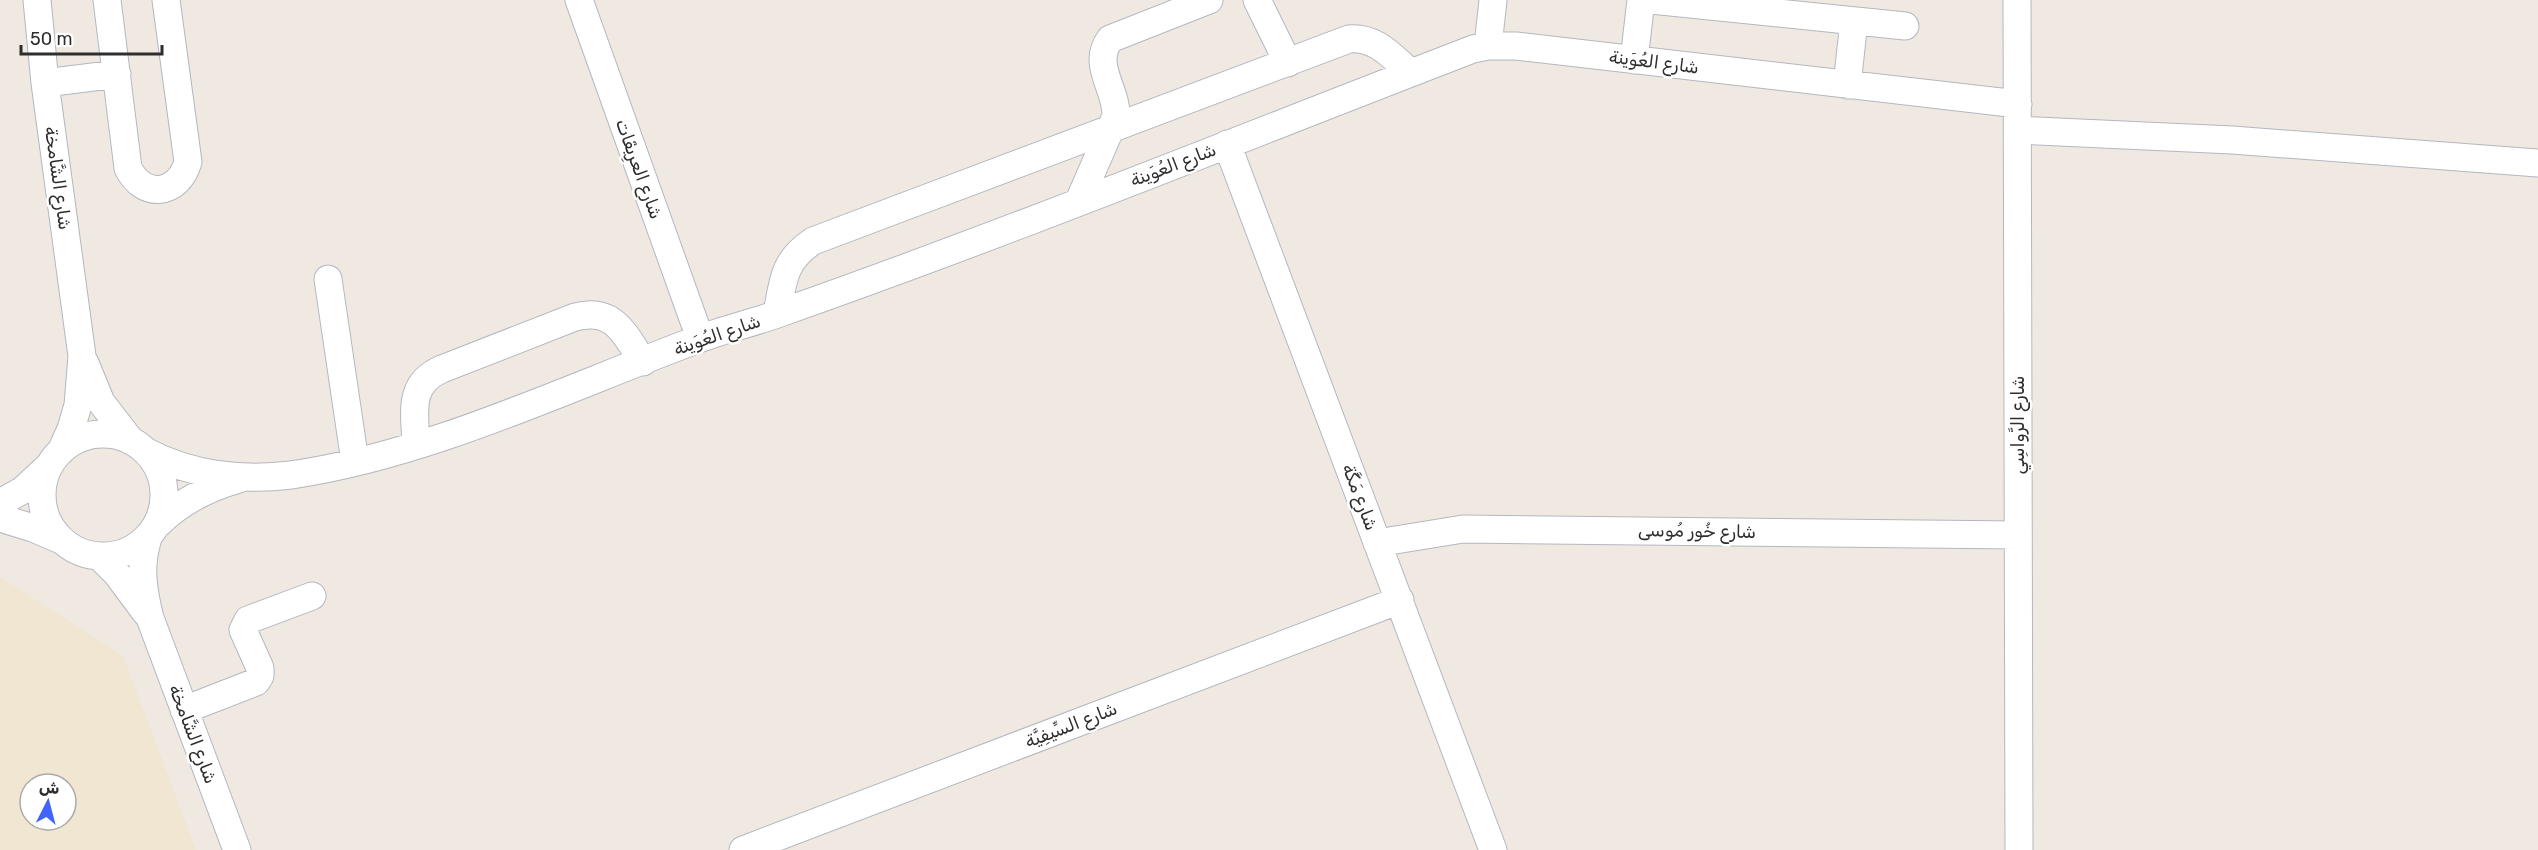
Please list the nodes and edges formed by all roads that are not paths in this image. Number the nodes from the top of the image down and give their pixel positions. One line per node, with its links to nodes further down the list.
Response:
1 (37, 0): 18 (street, شارع الشَّامخة)
2 (107, 0): 17 (street)
3 (166, 0): 17 (street)
4 (579, 0): 27 (street, شارع العرِيقَات)
5 (1209, 0): 21 (street)
6 (1257, 0): 15 (street)
7 (1493, 0): 13 (street)
8 (1641, 0): 14 (street)
9 (1651, 0): 11 (street)
10 (2017, 0): 20 (street, شارع الرَّواسِي)
11 (1854, 21): 12 (street); 19 (street)
12 (1905, 26)
13 (1488, 46): 14 (street, شارع العُوَينة); 16 (street, شارع العُوَينة)
14 (1634, 60): 19 (street, شارع العُوَينة)
15 (1288, 63): 16 (street); 21 (street)
16 (1411, 73): 22 (street, شارع العُوَينة)
17 (117, 74): 18 (street)
18 (45, 83): 28 (street, شارع الشَّامخة)
19 (1847, 85): 20 (street, شارع العُوَينة)
20 (2018, 117): 23 (street, شارع العُوَينة); 38 (street, شارع الرَّواسِي)
21 (1111, 130): 24 (street); 26 (street)
22 (1227, 144): 24 (street, شارع العُوَينة); 40 (street, شارع مَكَّة)
23 (2538, 162)
24 (1079, 201): 26 (street, شارع العُوَينة)
25 (328, 279): 33 (street)
26 (777, 314): 27 (street, شارع العُوَينة)
27 (700, 338): 29 (street, شارع العُوَينة)
28 (82, 356): 31 (street, شارع الشَّامخة); 32 (street, شارع الشَّامخة)
29 (643, 362): 30 (street, شارع العُوَينة); 30 (street)
30 (416, 445): 33 (street, شارع العُوَينة)
31 (139, 447): 32 (street); 34 (street, شارع العُوَينة); 37 (street)
32 (55, 458): 35 (street); 39 (street)
33 (355, 462): 34 (street, شارع العُوَينة)
34 (243, 477): 37 (street, شارع العُوَينة)
35 (0, 503)
36 (0, 518): 39 (street)
37 (153, 531): 41 (street); 44 (street, شارع الشَّامخة)
38 (2018, 535): 40 (street, شارع خُور مُوسى); 49 (street, شارع الرَّواسِي)
39 (61, 540): 41 (street)
40 (1377, 543): 43 (street, شارع مَكَّة)
41 (99, 556): 44 (street, شارع الشَّامخة)
42 (312, 596): 45 (street)
43 (1400, 600): 47 (street, شارع السِّيفِيَّة); 48 (street, شارع مَكَّة)
44 (150, 618): 45 (street, شارع الشَّامخة)
45 (184, 710): 46 (street, شارع الشَّامخة)
46 (237, 850)
47 (743, 850)
48 (1493, 850)
49 (2019, 850)

